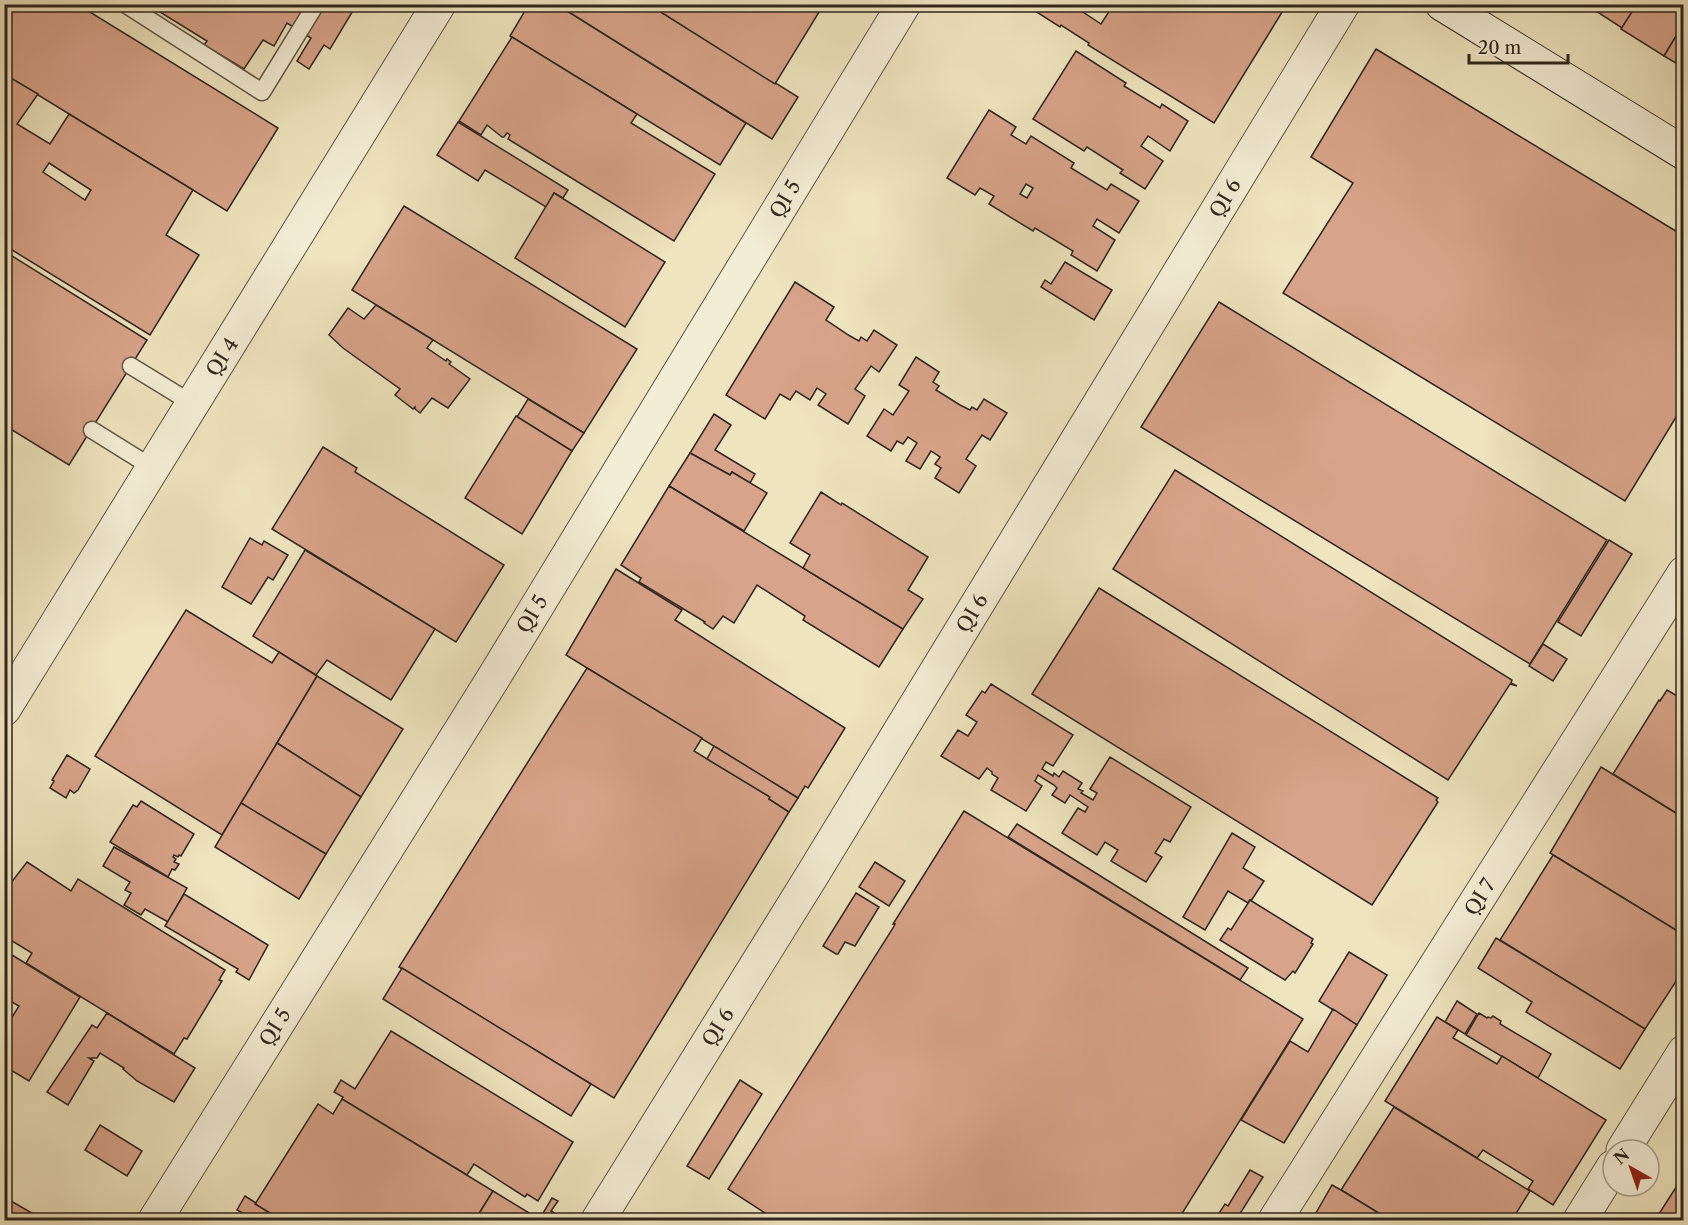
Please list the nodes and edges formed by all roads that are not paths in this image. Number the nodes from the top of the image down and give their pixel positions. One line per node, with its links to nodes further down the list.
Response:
1 (125, 4): 2 (lane)
2 (305, 4)
3 (440, 4): 9 (street, QI 4)
4 (904, 4): 17 (street, QI 5)
5 (1343, 4): 18 (street, QI 6)
6 (1442, 4): 7 (street)
7 (1683, 153)
8 (131, 366): 9 (lane)
9 (193, 404): 11 (street, QI 4)
10 (92, 430): 11 (lane)
11 (153, 468): 13 (street, QI 4)
12 (1683, 573): 19 (street, QI 7)
13 (4, 709)
14 (1683, 1052): 15 (street)
15 (1630, 1138)
16 (1601, 1187): 20 (street)
17 (155, 1221)
18 (598, 1221)
19 (1275, 1221)
20 (1580, 1221)

